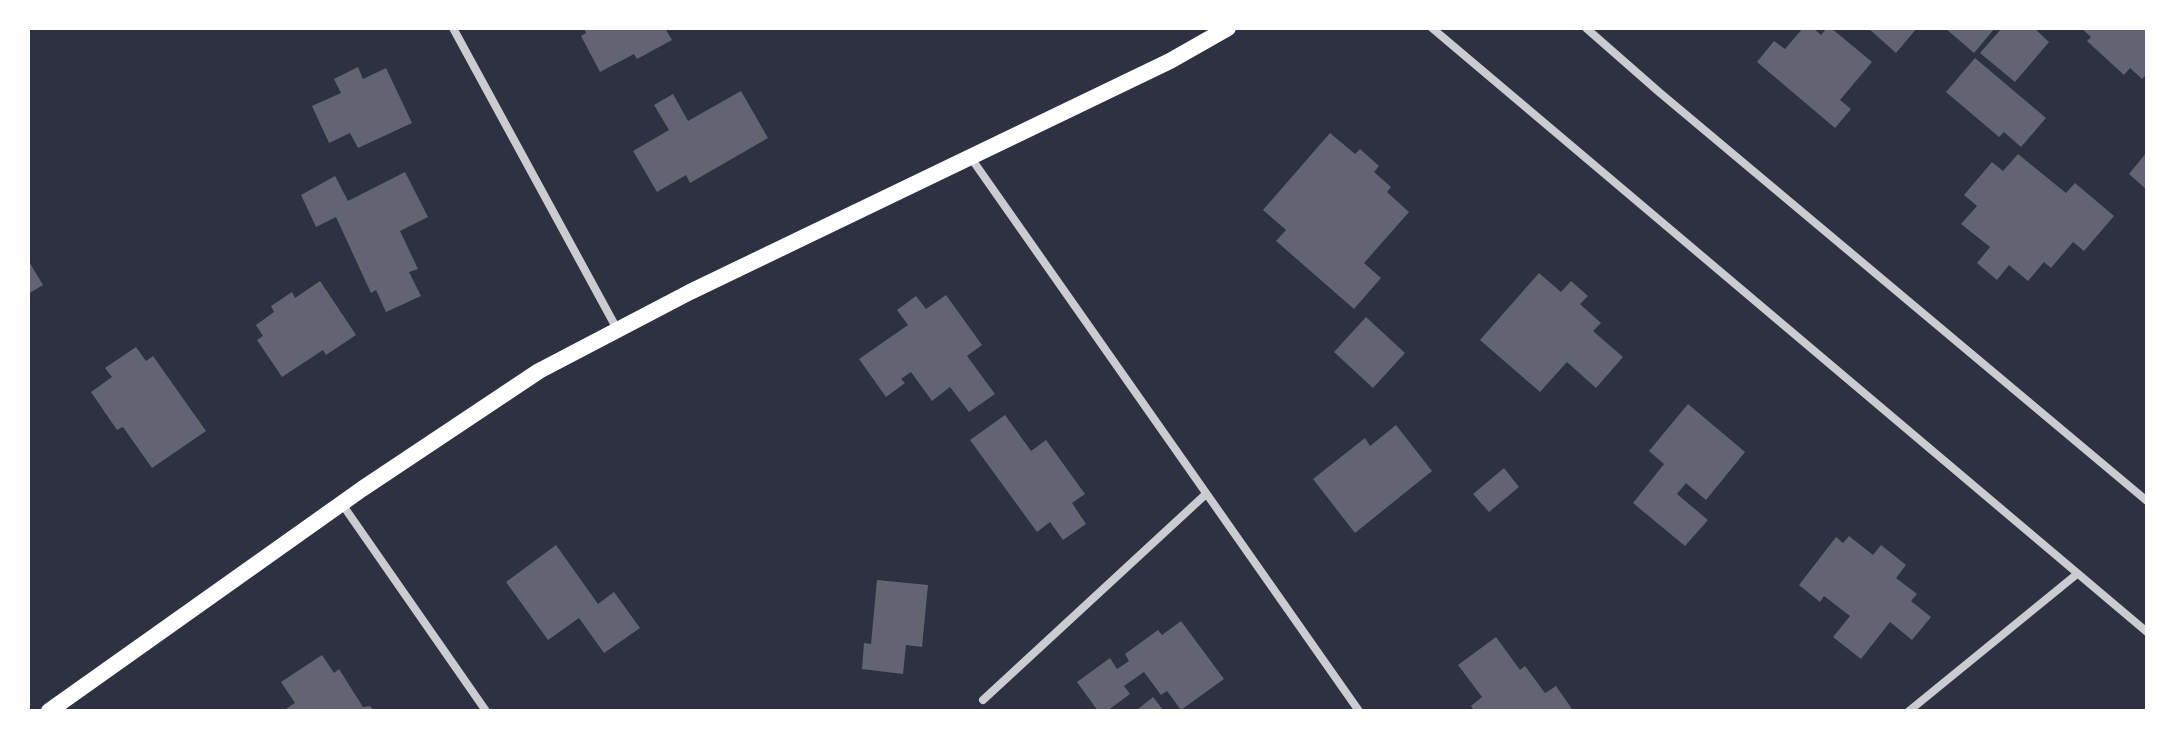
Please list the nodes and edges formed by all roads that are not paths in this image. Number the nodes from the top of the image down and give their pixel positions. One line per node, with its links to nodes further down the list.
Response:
1 (453, 28): 6 (street)
2 (1228, 28): 5 (main road)
3 (1432, 28): 10 (street)
4 (1586, 28): 8 (street)
5 (971, 158): 6 (main road); 7 (street)
6 (617, 329): 9 (main road)
7 (1206, 494): 12 (street); 15 (street)
8 (2147, 501)
9 (342, 504): 13 (main road); 14 (street)
10 (2077, 574): 11 (street); 16 (street)
11 (2147, 632)
12 (983, 700)
13 (49, 711)
14 (486, 711)
15 (1359, 711)
16 (1909, 711)

